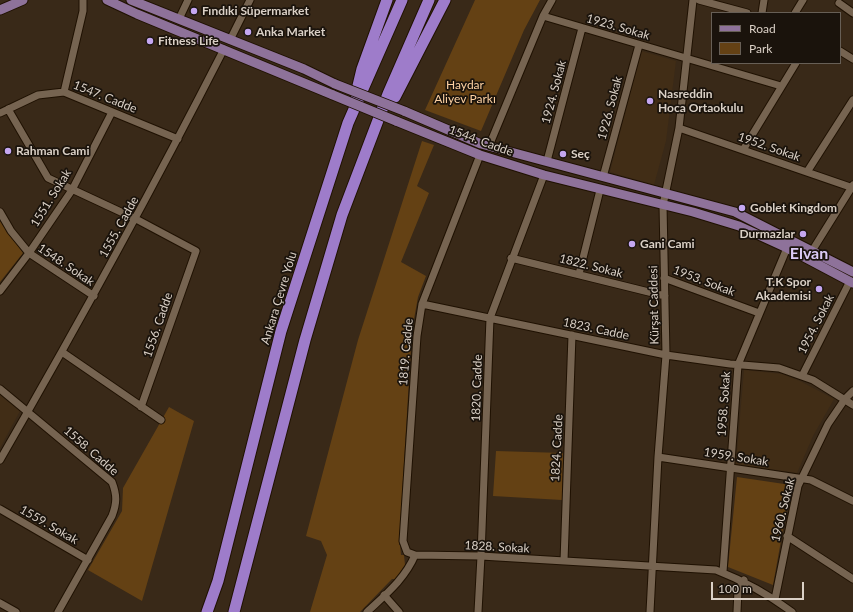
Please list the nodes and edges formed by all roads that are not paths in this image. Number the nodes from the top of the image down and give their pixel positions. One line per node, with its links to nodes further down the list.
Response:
1 (23, 0): 17 (main road)
2 (83, 0): 33 (street)
3 (107, 0): 27 (main road, 1544. Cadde)
4 (131, 0): 23 (main road, 1544. Cadde)
5 (188, 0): 23 (street)
6 (250, 0): 25 (street)
7 (387, 0): 38 (highway)
8 (402, 0): 38 (highway, Ankara Çevre Yolu)
9 (429, 0): 41 (highway)
10 (445, 0): 41 (highway)
11 (552, 0): 22 (street)
12 (693, 0): 29 (street, Kürşat Caddesi)
13 (699, 0): 18 (street)
14 (764, 0): 19 (street)
15 (803, 0): 20 (street)
16 (839, 3): 21 (street)
17 (0, 10)
18 (743, 12)
19 (762, 12)
20 (796, 12)
21 (853, 13)
22 (543, 16): 24 (street, 1923. Sokak); 42 (street)
23 (179, 19): 25 (main road, 1544. Cadde)
24 (582, 28): 26 (street, 1923. Sokak); 45 (street, 1924. Sokak)
25 (230, 40): 42 (main road, 1544. Cadde, bridge)
26 (639, 45): 29 (street, 1923. Sokak); 48 (street, 1926. Sokak)
27 (224, 49): 40 (street, 1555. Cadde); 44 (main road, 1544. Cadde, bridge)
28 (841, 52): 30 (street)
29 (686, 59): 32 (street, 1923. Sokak); 39 (street, Kürşat Caddesi)
30 (853, 59)
31 (795, 64): 32 (street)
32 (781, 86): 43 (street)
33 (64, 92): 35 (street, 1547. Cadde); 36 (street, 1547. Cadde)
34 (853, 100): 46 (street)
35 (8, 109): 37 (street, 1547. Cadde); 50 (street)
36 (112, 112): 40 (street, 1547. Cadde); 50 (street, 1551. Sokak)
37 (0, 113)
38 (348, 123): 101 (highway, Ankara Çevre Yolu)
39 (678, 128): 43 (street, 1952. Sokak); 52 (street, Kürşat Caddesi)
40 (178, 139): 55 (street, 1555. Cadde)
41 (371, 143): 102 (highway)
42 (489, 146): 45 (main road, 1544. Cadde)
43 (743, 150): 46 (street, 1952. Sokak)
44 (480, 155): 47 (main road, 1544. Cadde); 66 (street, 1819. Cadde)
45 (547, 161): 48 (main road, 1544. Cadde)
46 (807, 172): 49 (street, 1952. Sokak)
47 (544, 174): 51 (main road, 1544. Cadde); 59 (street, 1820. Cadde)
48 (603, 177): 52 (main road, 1544. Cadde)
49 (852, 187): 57 (street)
50 (72, 190): 55 (street); 58 (street, 1551. Sokak)
51 (600, 190): 53 (main road, 1544. Cadde); 60 (street)
52 (664, 194): 53 (street, Kürşat Caddesi); 57 (main road, 1544. Cadde)
53 (663, 205): 56 (main road, 1544. Cadde); 61 (street, Kürşat Caddesi)
54 (0, 212): 58 (street, 1548. Sokak)
55 (136, 219): 64 (street, 1555. Cadde); 78 (street, 1556. Cadde)
56 (787, 248): 62 (main road, 1544. Cadde); 67 (street, 1958. Sokak)
57 (812, 251): 62 (main road, 1544. Cadde)
58 (29, 253): 63 (street, 1551. Sokak); 64 (street, 1548. Sokak)
59 (511, 258): 60 (street, 1822. Sokak); 68 (street, 1820. Cadde)
60 (579, 274): 65 (street, 1822. Sokak)
61 (664, 278): 65 (street, Kürşat Caddesi); 67 (street, 1953. Sokak)
62 (852, 279): 73 (street, 1954. Sokak)
63 (0, 291)
64 (94, 296): 70 (street, 1555. Cadde)
65 (665, 296): 71 (street, Kürşat Caddesi)
66 (422, 304): 68 (street, 1823. Cadde); 88 (street, 1819. Cadde)
67 (759, 314): 72 (street, 1958. Sokak)
68 (490, 318): 69 (street, 1823. Cadde); 89 (street, 1820. Cadde)
69 (572, 335): 71 (street, 1823. Cadde); 91 (street, 1824. Cadde)
70 (62, 352): 78 (street); 79 (street, 1555. Cadde)
71 (666, 355): 72 (street, 1823. Cadde); 81 (street, Kürşat Caddesi)
72 (738, 365): 73 (street, 1823. Cadde); 83 (street, 1958. Sokak)
73 (802, 376): 76 (street, 1823. Cadde)
74 (0, 389): 79 (street, 1558. Cadde)
75 (853, 391): 76 (street, 1960. Sokak)
76 (845, 399): 77 (street, 1823. Cadde); 84 (street, 1960. Sokak)
77 (853, 405)
78 (141, 407): 80 (street)
79 (28, 412): 82 (street, 1555. Cadde); 90 (street, 1558. Cadde)
80 (161, 420)
81 (658, 457): 83 (street, 1959. Sokak); 92 (street, Kürşat Caddesi)
82 (0, 460)
83 (730, 467): 84 (street, 1959. Sokak); 93 (street, 1958. Sokak)
84 (801, 478): 85 (street, 1959. Sokak); 87 (street, 1960. Sokak)
85 (853, 501)
86 (0, 509): 90 (street, 1559. Sokak)
87 (787, 536): 94 (street); 97 (street, 1960. Sokak)
88 (415, 555): 89 (street, 1828. Sokak); 96 (street)
89 (482, 556): 91 (street, 1828. Sokak); 105 (street, 1820. Cadde)
90 (88, 560): 100 (street, 1558. Cadde)
91 (564, 562): 92 (street, 1828. Sokak)
92 (653, 565): 93 (street, 1828. Sokak); 106 (street, Kürşat Caddesi)
93 (722, 572): 95 (street, 1828. Sokak)
94 (853, 579)
95 (744, 580): 97 (street, 1828. Sokak); 107 (street)
96 (384, 595): 103 (street); 104 (street)
97 (775, 599): 108 (street, 1828. Sokak)
98 (0, 603): 99 (street)
99 (16, 612)
100 (58, 612)
101 (207, 612)
102 (234, 612)
103 (367, 612)
104 (400, 612)
105 (478, 612)
106 (650, 612)
107 (737, 612)
108 (792, 612)

